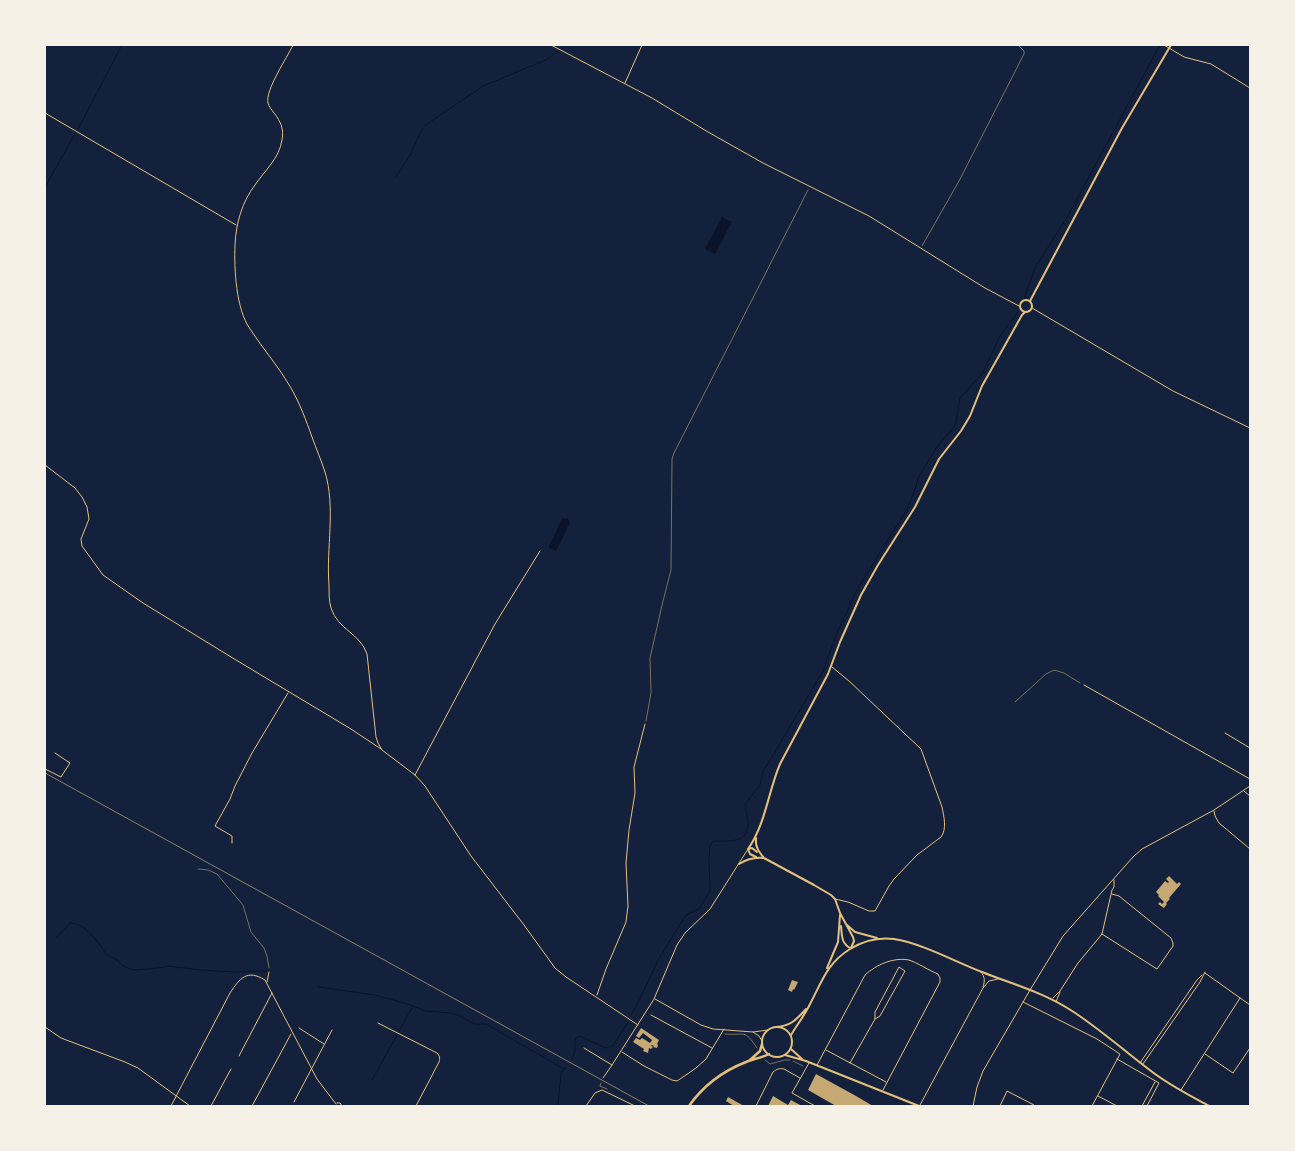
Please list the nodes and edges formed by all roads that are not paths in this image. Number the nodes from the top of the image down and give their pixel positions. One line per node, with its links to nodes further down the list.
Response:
1 (293, 45): 9 (street)
2 (551, 45): 6 (street)
3 (642, 45): 6 (street)
4 (1164, 45): 5 (street)
5 (1170, 46): 7 (street); 10 (street)
6 (625, 84): 11 (street)
7 (1250, 88)
8 (45, 113): 9 (street)
9 (236, 225): 23 (street)
10 (1030, 302): 11 (street); 12 (street)
11 (1019, 306): 13 (street)
12 (1032, 308): 13 (street); 14 (street)
13 (1025, 312): 17 (street)
14 (1250, 428)
15 (45, 465): 19 (street)
16 (540, 551): 26 (street)
17 (831, 667): 32 (street); 46 (street)
18 (1084, 685): 27 (street)
19 (288, 692): 23 (street); 33 (street)
20 (645, 724): 66 (street)
21 (1225, 733): 22 (street)
22 (1250, 748)
23 (382, 750): 26 (street)
24 (56, 753): 25 (street)
25 (45, 769)
26 (415, 775): 66 (street)
27 (1250, 779)
28 (1250, 786): 29 (street)
29 (1244, 790): 30 (street); 31 (street)
30 (1250, 796)
31 (1214, 810): 35 (street); 40 (street)
32 (756, 836): 34 (street); 36 (street)
33 (232, 842)
34 (748, 849): 36 (street); 37 (street); 39 (street)
35 (1250, 849)
36 (759, 853): 38 (street)
37 (758, 857): 38 (street); 39 (street)
38 (764, 858): 46 (street)
39 (738, 864): 67 (street)
40 (1114, 879): 41 (street); 42 (street)
41 (1110, 883): 42 (street); 43 (street)
42 (1114, 884): 44 (street)
43 (1108, 886): 44 (street); 63 (street)
44 (1112, 890): 45 (street)
45 (1112, 894): 50 (street); 50 (street)
46 (835, 899): 47 (street)
47 (840, 914): 48 (street); 49 (street)
48 (840, 921): 52 (street); 54 (street)
49 (846, 924): 51 (street); 52 (street)
50 (1102, 934): 64 (street)
51 (879, 939): 52 (street); 55 (street)
52 (851, 948): 54 (street)
53 (269, 972): 61 (street)
54 (825, 972): 73 (street)
55 (981, 972): 57 (street); 59 (street)
56 (1205, 972): 68 (street); 103 (street); 105 (street)
57 (990, 975): 58 (street); 59 (street); 60 (street)
58 (1000, 979): 60 (street); 63 (street)
59 (985, 980): 62 (street)
60 (989, 981): 62 (street)
61 (266, 982): 65 (street); 115 (street)
62 (983, 988): 130 (street)
63 (1030, 990): 69 (street); 70 (street)
64 (1060, 991): 69 (street); 71 (street)
65 (272, 992): 84 (street); 98 (street)
66 (596, 996): 77 (street)
67 (654, 998): 77 (street); 81 (street)
68 (1240, 998): 72 (street); 96 (street)
69 (1052, 999): 71 (street)
70 (1023, 1002): 99 (street); 131 (street)
71 (1056, 1002): 103 (street)
72 (1250, 1005)
73 (809, 1006): 78 (street); 86 (street)
74 (651, 1015): 91 (street)
75 (875, 1018): 75 (street); 102 (street)
76 (378, 1023): 124 (street)
77 (638, 1025): 94 (street)
78 (776, 1026): 83 (street); 86 (street)
79 (45, 1027): 115 (street)
80 (299, 1028): 88 (street)
81 (724, 1029): 85 (street); 91 (street)
82 (332, 1030): 88 (street)
83 (768, 1030): 85 (street); 87 (street)
84 (292, 1032): 108 (street); 122 (street)
85 (753, 1032): 87 (street)
86 (791, 1035): 92 (street)
87 (762, 1042): 95 (street); 100 (highway)
88 (324, 1044): 108 (street)
89 (584, 1048): 104 (street)
90 (1250, 1048): 96 (street)
91 (713, 1049): 94 (street)
92 (791, 1049): 97 (street); 101 (street)
93 (825, 1050): 102 (street); 106 (street); 112 (street)
94 (621, 1052): 104 (street)
95 (769, 1054): 97 (street); 100 (highway)
96 (1205, 1054): 113 (street)
97 (786, 1055): 101 (street)
98 (239, 1056)
99 (1117, 1059): 111 (street); 116 (street)
100 (746, 1062): 127 (highway)
101 (808, 1062): 106 (street); 110 (street)
102 (850, 1063): 112 (street)
103 (1140, 1063): 105 (street)
104 (612, 1065): 109 (street)
105 (1143, 1065): 113 (street)
106 (817, 1066): 114 (street)
107 (231, 1069): 121 (street)
108 (312, 1069): 117 (street); 118 (street)
109 (603, 1078)
110 (800, 1078): 128 (street); 129 (street)
111 (1155, 1081): 136 (street); 137 (street)
112 (887, 1083): 114 (street)
113 (1181, 1090): 138 (street)
114 (883, 1092): 130 (street)
115 (176, 1096): 119 (street); 120 (street)
116 (1098, 1096): 134 (street); 135 (street)
117 (294, 1102)
118 (336, 1105): 123 (street)
119 (171, 1106)
120 (190, 1106)
121 (211, 1106)
122 (252, 1106)
123 (342, 1106)
124 (416, 1106)
125 (586, 1106): 126 (street)
126 (635, 1106)
127 (690, 1106)
128 (756, 1106)
129 (815, 1106)
130 (919, 1106)
131 (973, 1106)
132 (1000, 1106): 133 (street)
133 (1034, 1106)
134 (1092, 1106)
135 (1117, 1106)
136 (1142, 1106)
137 (1147, 1106)
138 (1209, 1106)

